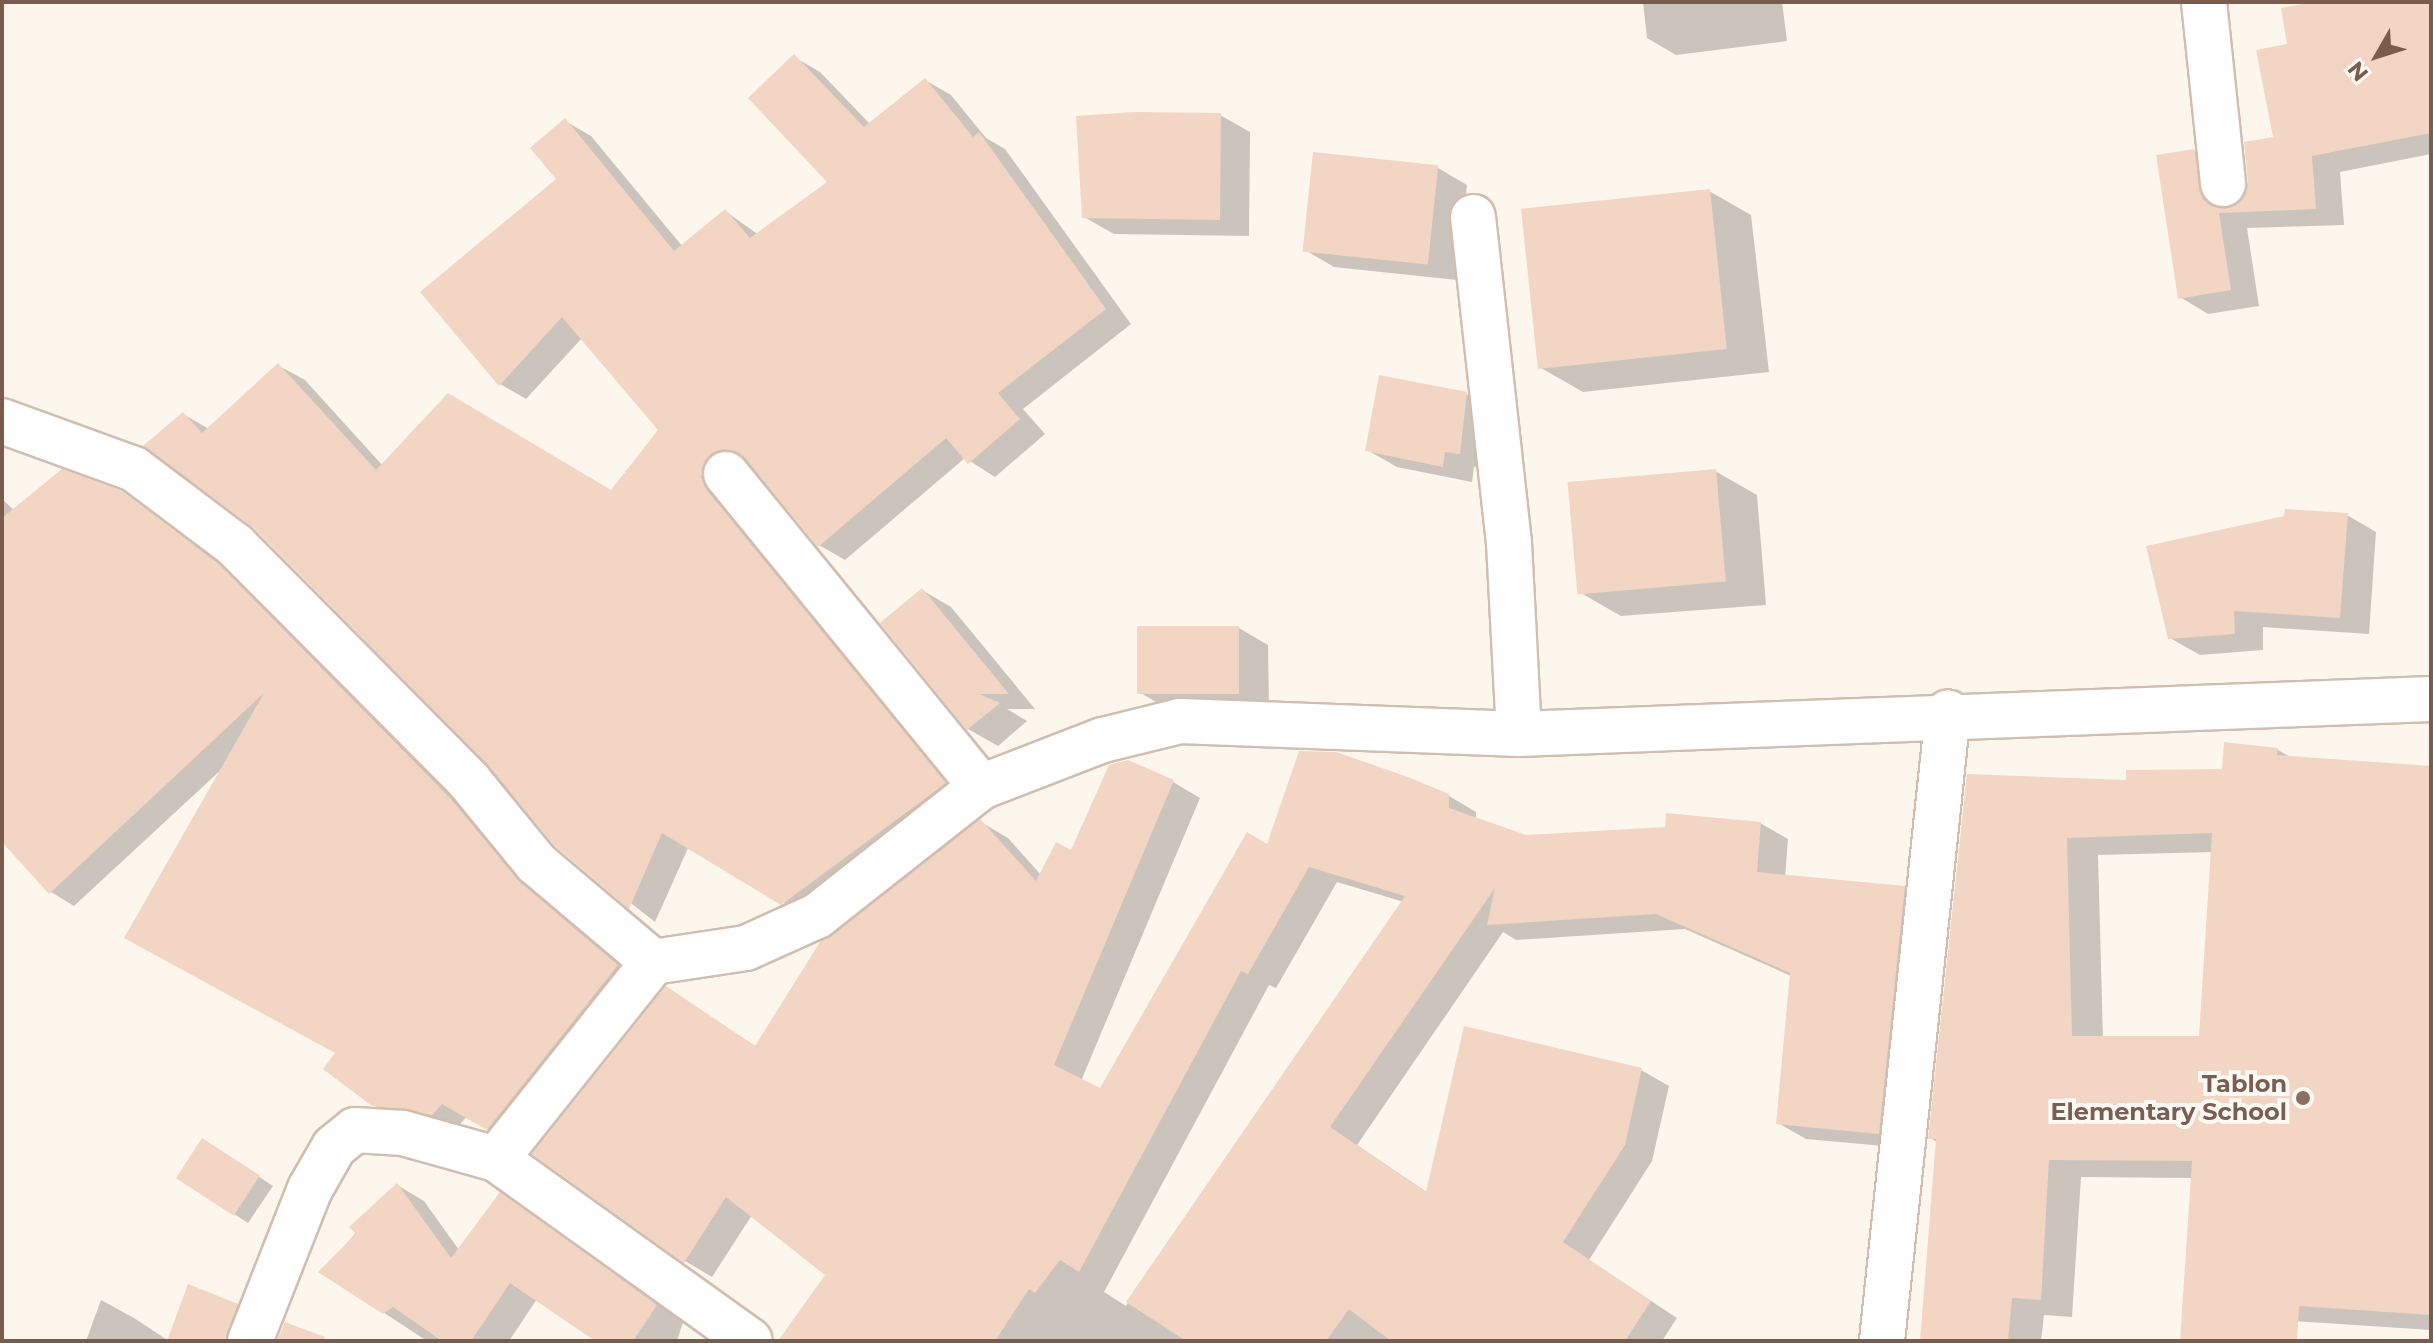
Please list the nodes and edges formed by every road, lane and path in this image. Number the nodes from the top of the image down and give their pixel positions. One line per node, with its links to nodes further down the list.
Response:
1 (2204, 2): 2 (street)
2 (2223, 184)
3 (1473, 217): 8 (street)
4 (2, 421): 10 (street)
5 (726, 474): 9 (street)
6 (2431, 699): 7 (street)
7 (1948, 712): 8 (street); 14 (street)
8 (1519, 734): 9 (street)
9 (981, 787): 10 (street)
10 (653, 962): 11 (street)
11 (496, 1159): 12 (street); 13 (street)
12 (250, 1341)
13 (750, 1341)
14 (1882, 1341)

